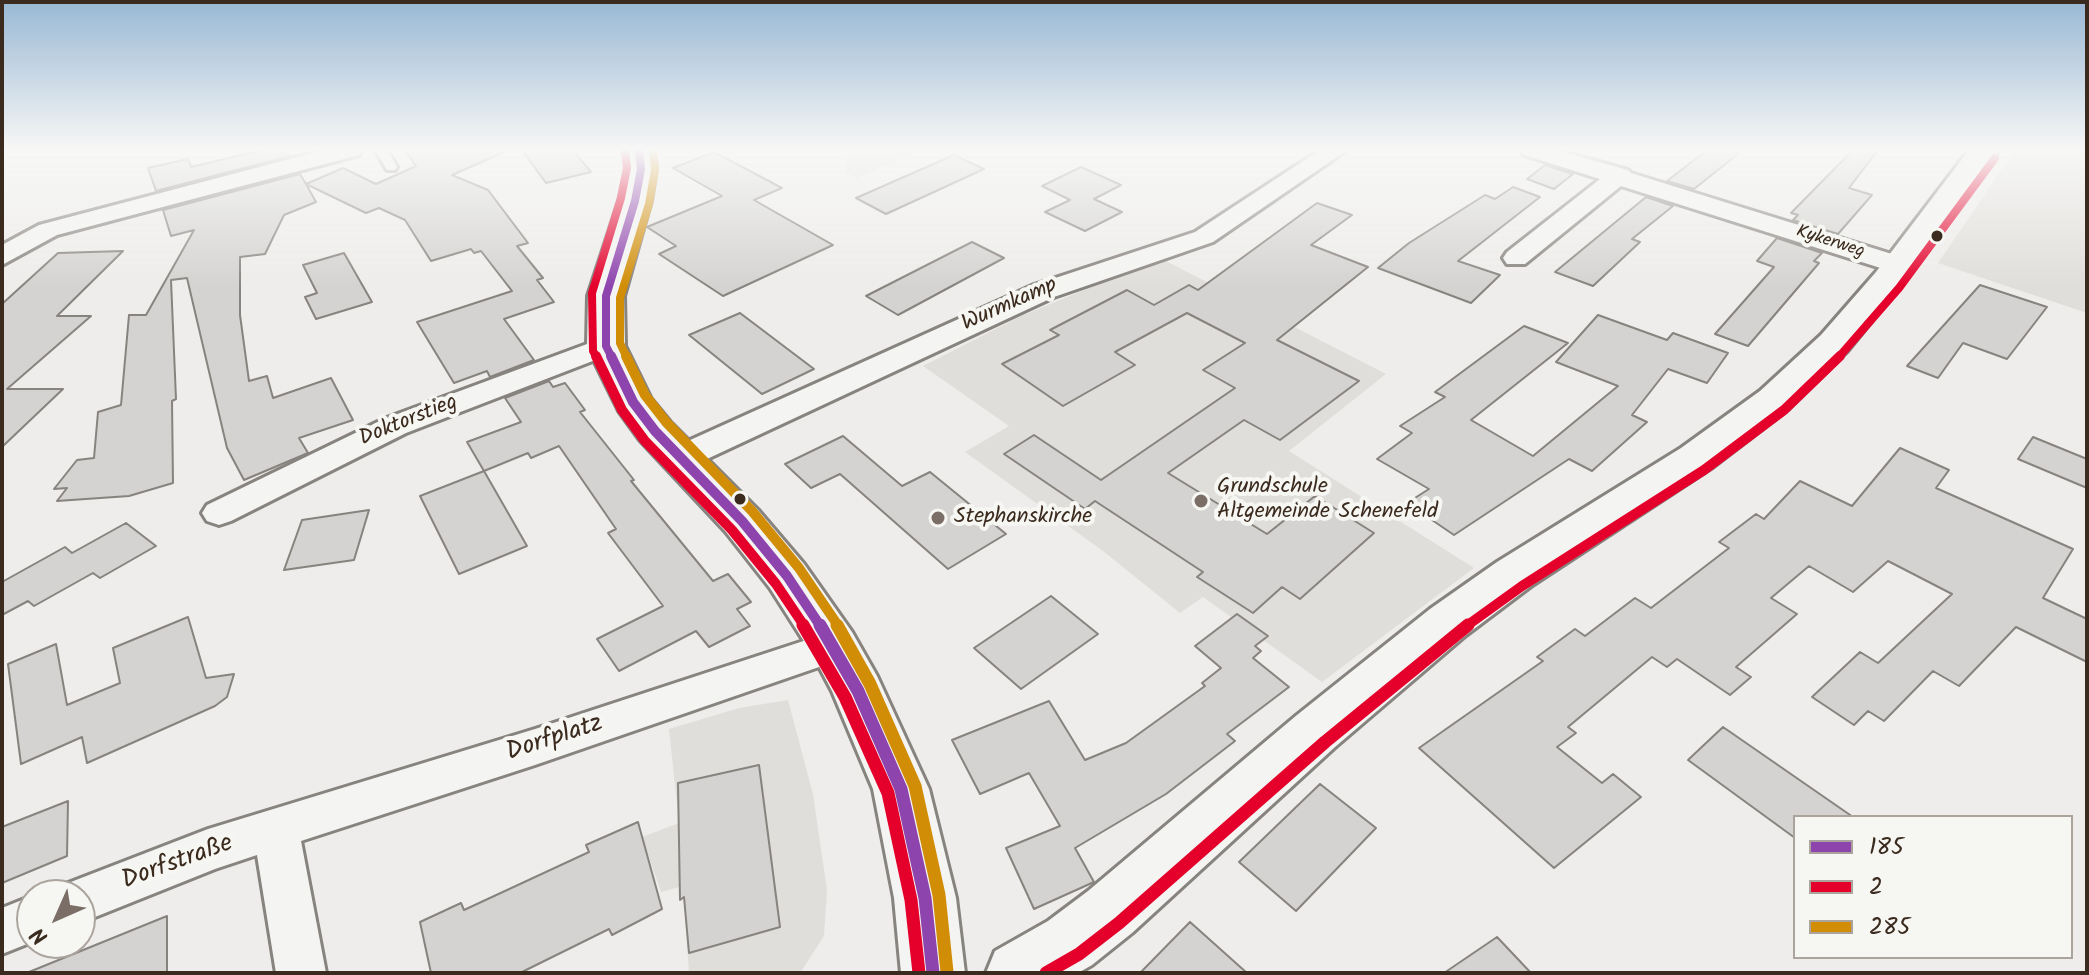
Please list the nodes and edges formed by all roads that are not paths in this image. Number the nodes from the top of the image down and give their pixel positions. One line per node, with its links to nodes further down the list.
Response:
1 (175, 196): 7 (street)
2 (636, 196): 10 (main road)
3 (1267, 196): 11 (street, Wurmkamp)
4 (1594, 196): 8 (street)
5 (1684, 196): 9 (street, Kykerweg)
6 (1950, 196): 9 (main road)
7 (2, 257)
8 (1516, 258)
9 (1899, 265): 18 (main road)
10 (606, 346): 11 (main road); 12 (street, Doktorstieg)
11 (680, 458): 13 (main road)
12 (219, 513)
13 (834, 646): 14 (street, Dorfplatz); 17 (main road)
14 (276, 831): 15 (street, Dorfstraße); 16 (street)
15 (96, 895)
16 (301, 973)
17 (933, 973)
18 (1018, 973)

